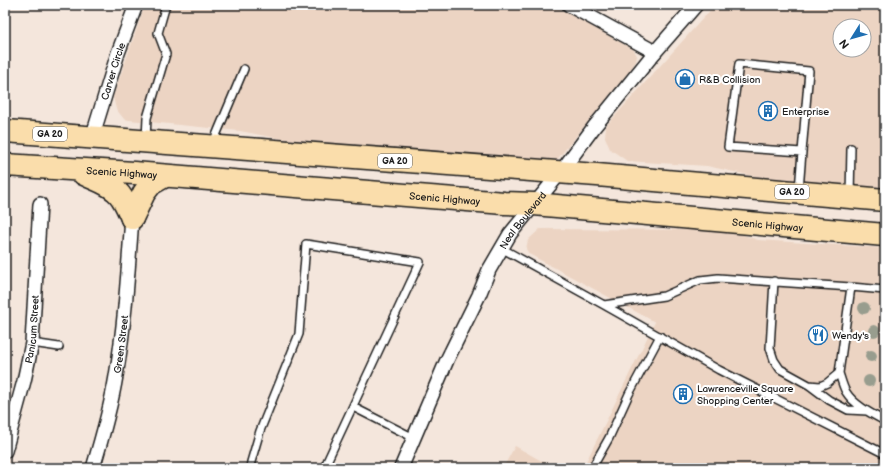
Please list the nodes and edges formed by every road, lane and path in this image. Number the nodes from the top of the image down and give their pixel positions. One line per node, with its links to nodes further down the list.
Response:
1 (136, 5): 8 (street, Carver Circle)
2 (166, 5): 9 (lane)
3 (569, 5): 5 (street)
4 (696, 5): 5 (street, Neal Boulevard)
5 (655, 52): 15 (street, Neal Boulevard)
6 (244, 69): 10 (lane)
7 (5, 130): 8 (highway, GA 20)
8 (92, 138): 9 (highway, GA 20)
9 (146, 141): 10 (highway, GA 20)
10 (212, 147): 15 (highway, GA 20)
11 (851, 148): 18 (lane)
12 (802, 152): 12 (lane); 17 (lane)
13 (5, 166): 14 (highway, Scenic Highway)
14 (75, 170): 16 (highway, Scenic Highway); 22 (highway)
15 (560, 173): 17 (highway, GA 20); 21 (street, Neal Boulevard)
16 (165, 176): 21 (highway, Scenic Highway); 22 (highway)
17 (799, 192): 18 (highway, GA 20)
18 (850, 196): 19 (highway, GA 20)
19 (885, 200)
20 (40, 204): 30 (street, Panicum Street)
21 (534, 204): 23 (highway, Scenic Highway); 24 (street, Neal Boulevard)
22 (132, 218): 40 (street, Green Street)
23 (885, 235)
24 (501, 248): 28 (lane); 37 (street, Neal Boulevard)
25 (774, 281): 26 (lane); 28 (lane); 33 (lane)
26 (851, 287): 27 (lane); 32 (lane)
27 (885, 290)
28 (604, 305): 29 (lane)
29 (660, 336): 39 (lane); 44 (lane)
30 (32, 343): 31 (lane); 38 (street, Panicum Street)
31 (59, 347)
32 (839, 373): 33 (lane); 35 (lane)
33 (809, 386): 35 (lane)
34 (353, 407): 37 (lane); 41 (lane); 42 (lane)
35 (867, 411): 36 (lane)
36 (885, 421)
37 (414, 438): 43 (street, Neal Boulevard)
38 (5, 451)
39 (885, 454)
40 (93, 468)
41 (250, 468)
42 (324, 468)
43 (401, 468)
44 (592, 468)

